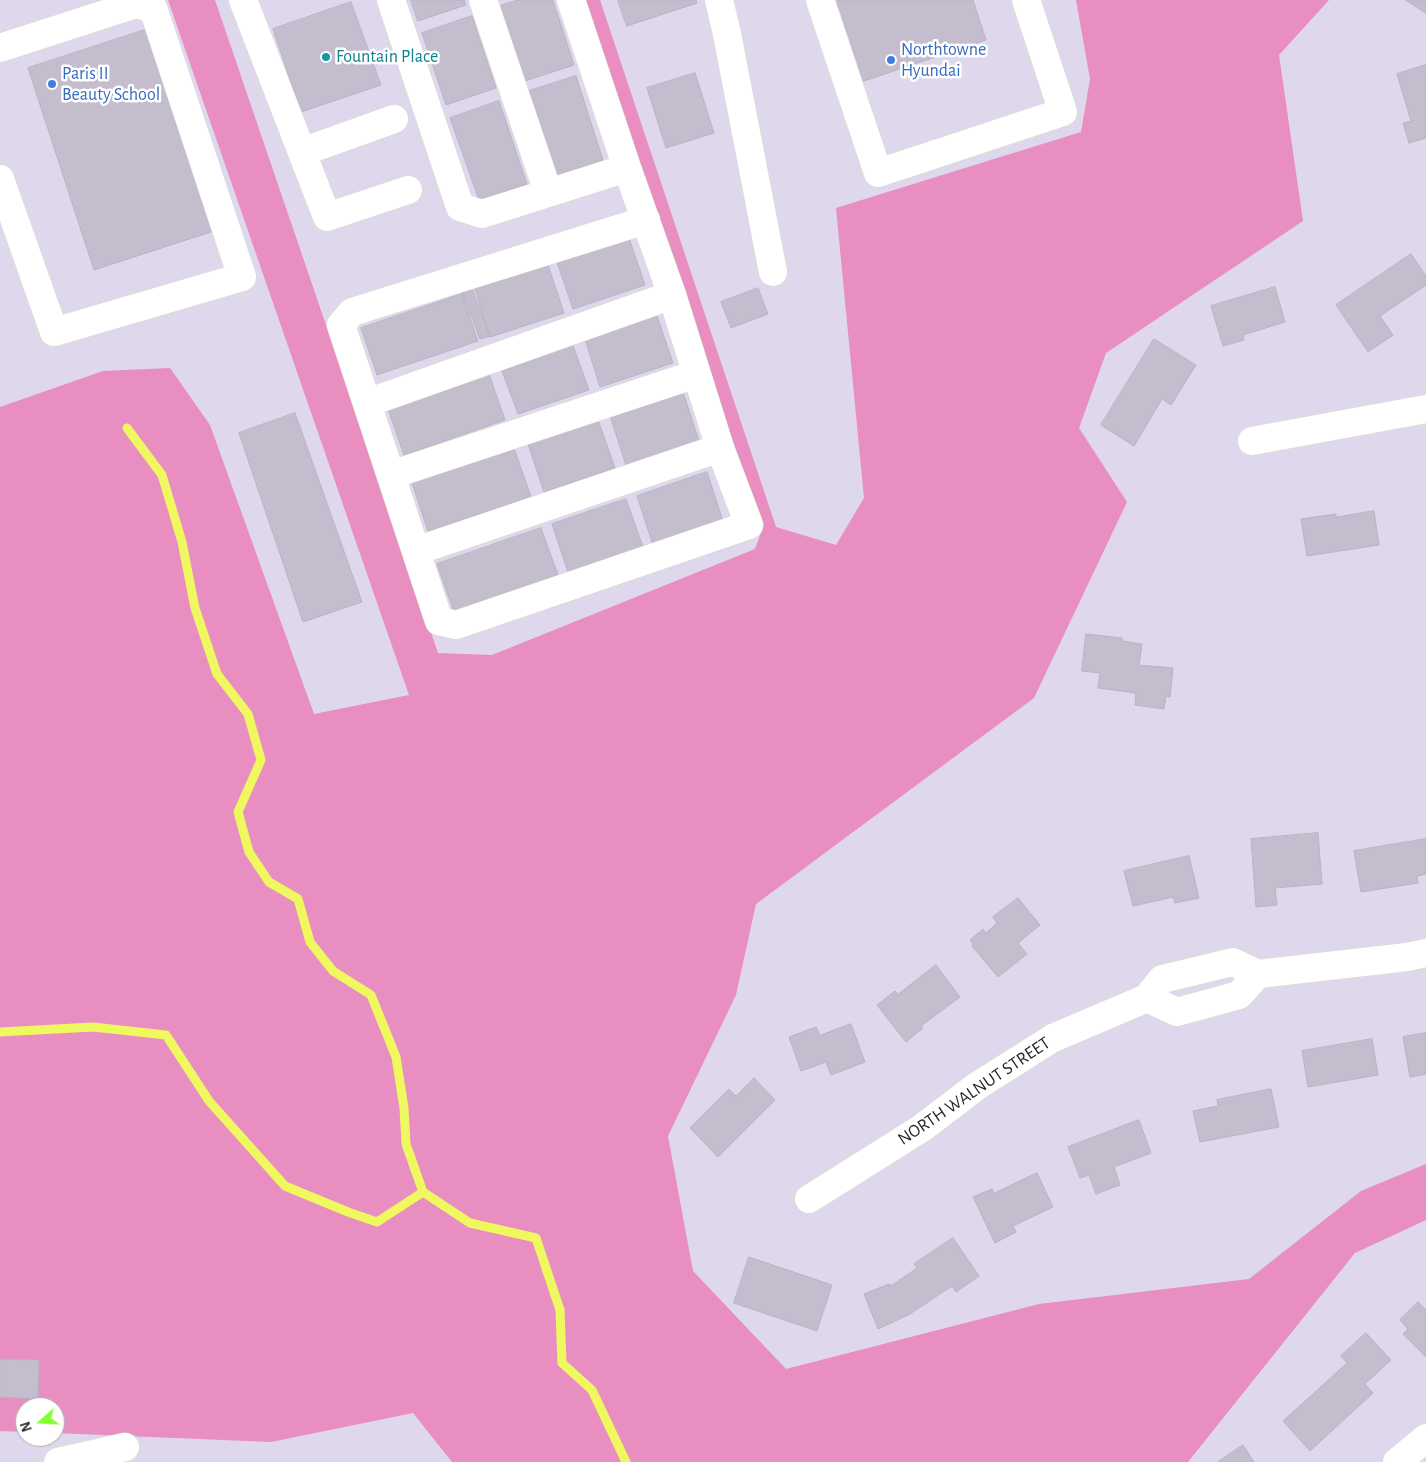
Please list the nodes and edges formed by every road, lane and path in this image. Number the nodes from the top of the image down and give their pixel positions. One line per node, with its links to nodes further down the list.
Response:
1 (243, 0): 10 (street)
2 (391, 0): 14 (street)
3 (483, 0): 14 (street)
4 (571, 0): 11 (street)
5 (718, 0): 17 (street)
6 (820, 0): 7 (street)
7 (1026, 0)
8 (0, 48): 16 (street)
9 (394, 119): 10 (street)
10 (302, 152): 13 (street)
11 (627, 168): 14 (street); 15 (street)
12 (0, 178): 16 (street)
13 (408, 190)
14 (548, 192)
15 (646, 220): 18 (street); 20 (street)
16 (10, 237)
17 (773, 272)
18 (672, 295): 19 (street); 20 (street)
19 (696, 374): 23 (street); 24 (street)
20 (367, 403): 24 (street)
21 (1426, 409): 22 (street)
22 (1252, 440)
23 (720, 448): 25 (street); 25 (street)
24 (391, 475): 25 (street)
25 (416, 551)
26 (1426, 953): 27 (street, NORTH WALNUT STREET)
27 (808, 1199)
28 (1426, 1438): 31 (street)
29 (125, 1447): 30 (street)
30 (58, 1462)
31 (1397, 1462)

